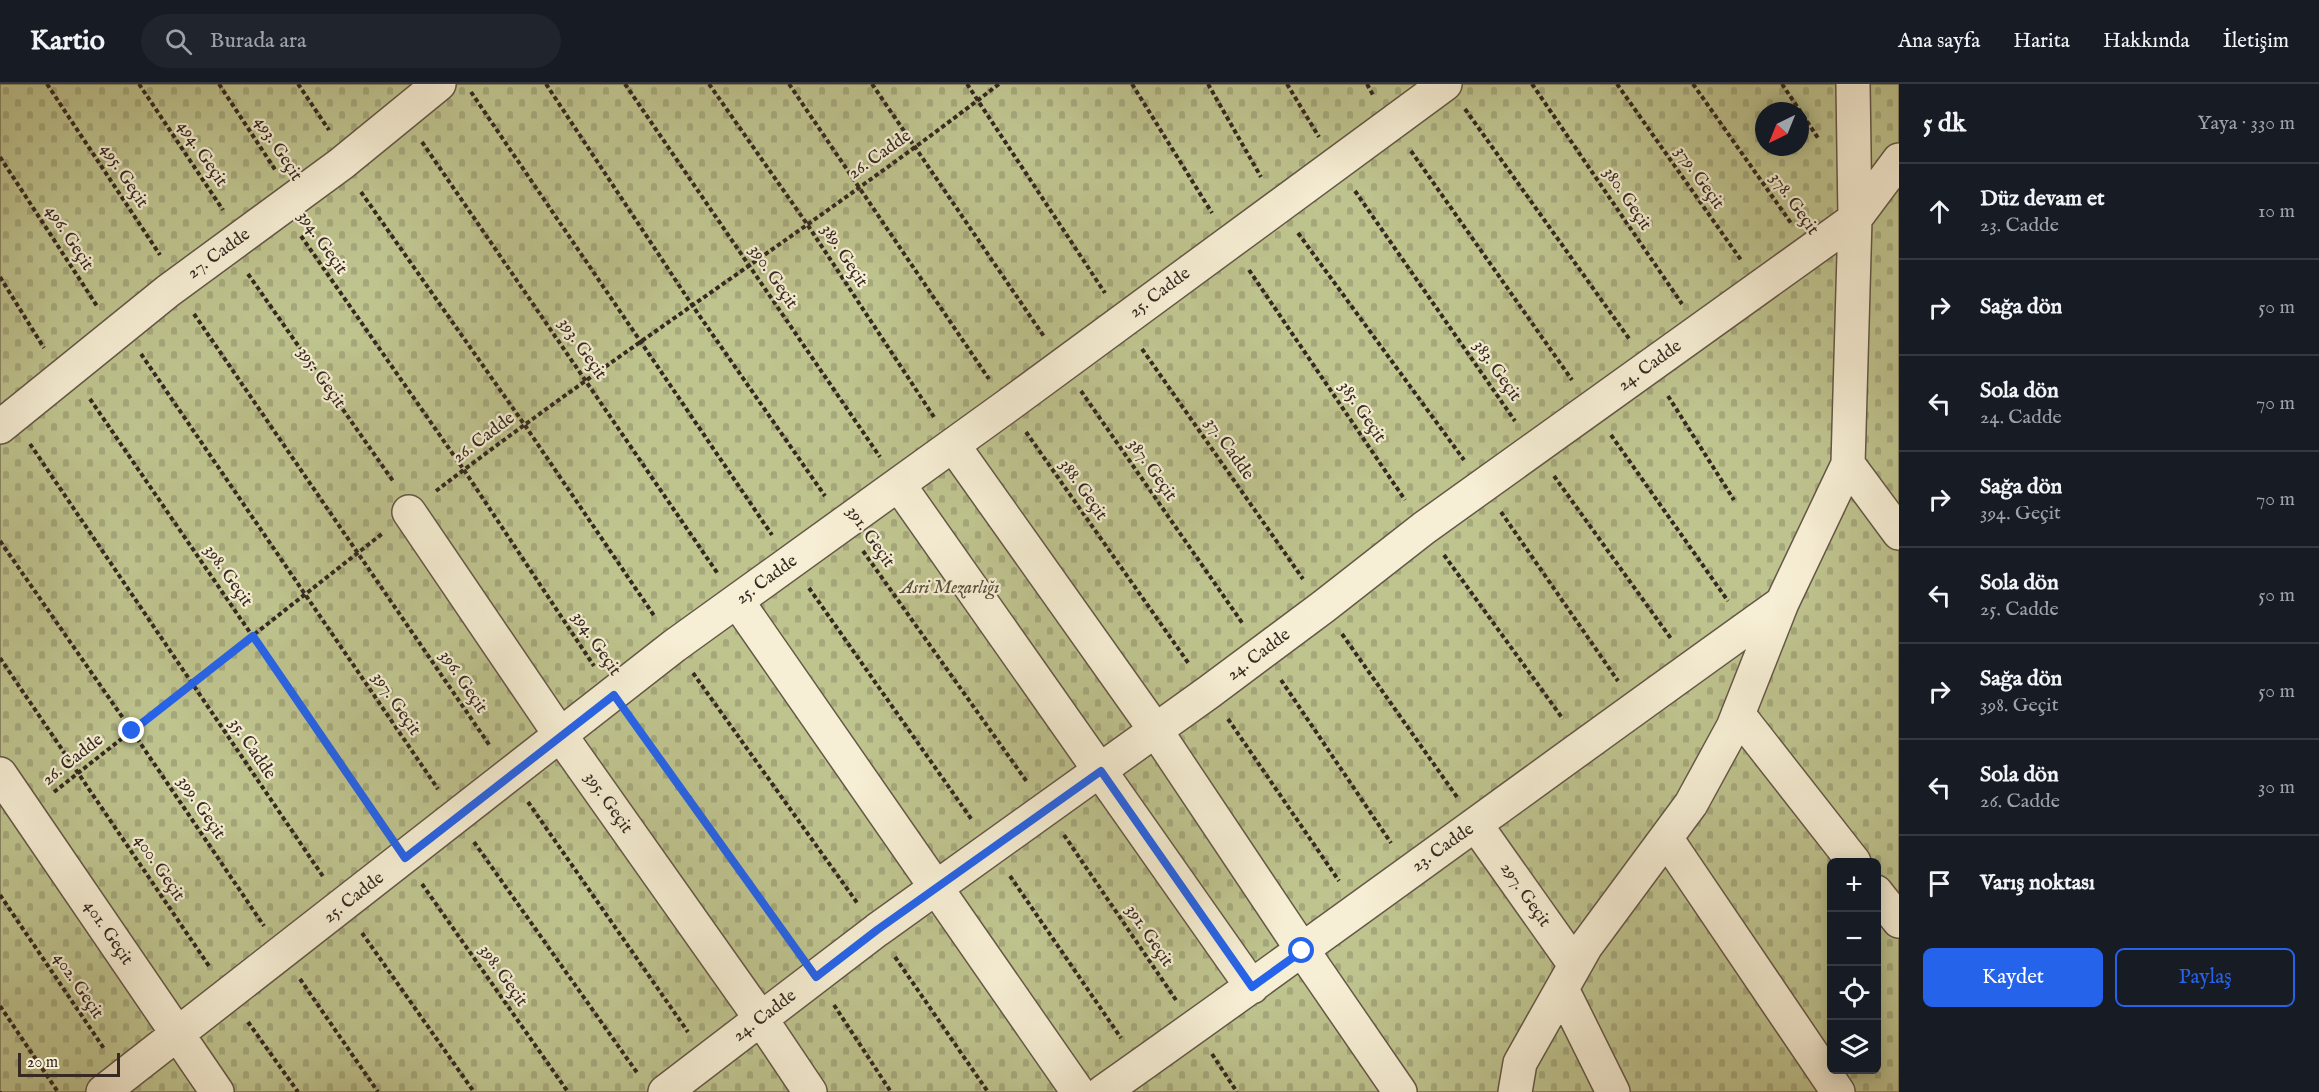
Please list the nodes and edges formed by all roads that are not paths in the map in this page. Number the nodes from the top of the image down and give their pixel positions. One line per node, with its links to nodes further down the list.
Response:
1 (439, 84): 6 (lane, 27. Cadde)
2 (1853, 84): 5 (lane)
3 (1453, 94): 7 (lane, 25. Cadde)
4 (1899, 160): 5 (lane, 24. Cadde)
5 (1855, 219): 8 (lane); 15 (lane, 24. Cadde)
6 (6, 422)
7 (953, 446): 9 (lane, 25. Cadde); 15 (lane)
8 (1848, 464): 11 (lane); 13 (lane)
9 (899, 485): 12 (lane, 25. Cadde); 17 (lane)
10 (411, 511): 16 (lane, 395. Geçit)
11 (1899, 533)
12 (737, 602): 16 (lane, 25. Cadde); 22 (lane)
13 (1782, 603): 14 (lane); 19 (lane, 23. Cadde)
14 (1738, 714): 20 (lane); 21 (lane)
15 (1156, 730): 17 (lane, 24. Cadde); 25 (lane)
16 (561, 736): 28 (lane, 395. Geçit); 29 (lane, 25. Cadde)
17 (1101, 771): 22 (lane, 24. Cadde); 27 (lane)
18 (0, 774): 29 (lane, 401. Geçit)
19 (1476, 825): 25 (lane, 23. Cadde); 26 (lane, 297. Geçit)
20 (1666, 838): 26 (lane); 39 (lane)
21 (1851, 858)
22 (938, 887): 28 (lane, 24. Cadde); 34 (lane)
23 (1881, 898): 24 (lane)
24 (1899, 921)
25 (1302, 951): 27 (lane, 23. Cadde); 36 (lane)
26 (1568, 977): 37 (lane); 38 (lane, 297. Geçit)
27 (1252, 987): 35 (lane, 23. Cadde)
28 (761, 1019): 31 (lane, 24. Cadde); 33 (lane, 395. Geçit)
29 (177, 1035): 30 (lane, 25. Cadde); 32 (lane, 401. Geçit)
30 (113, 1084)
31 (654, 1087)
32 (217, 1092)
33 (810, 1092)
34 (1078, 1092)
35 (1104, 1092)
36 (1400, 1092)
37 (1515, 1092)
38 (1613, 1092)
39 (1838, 1092)

